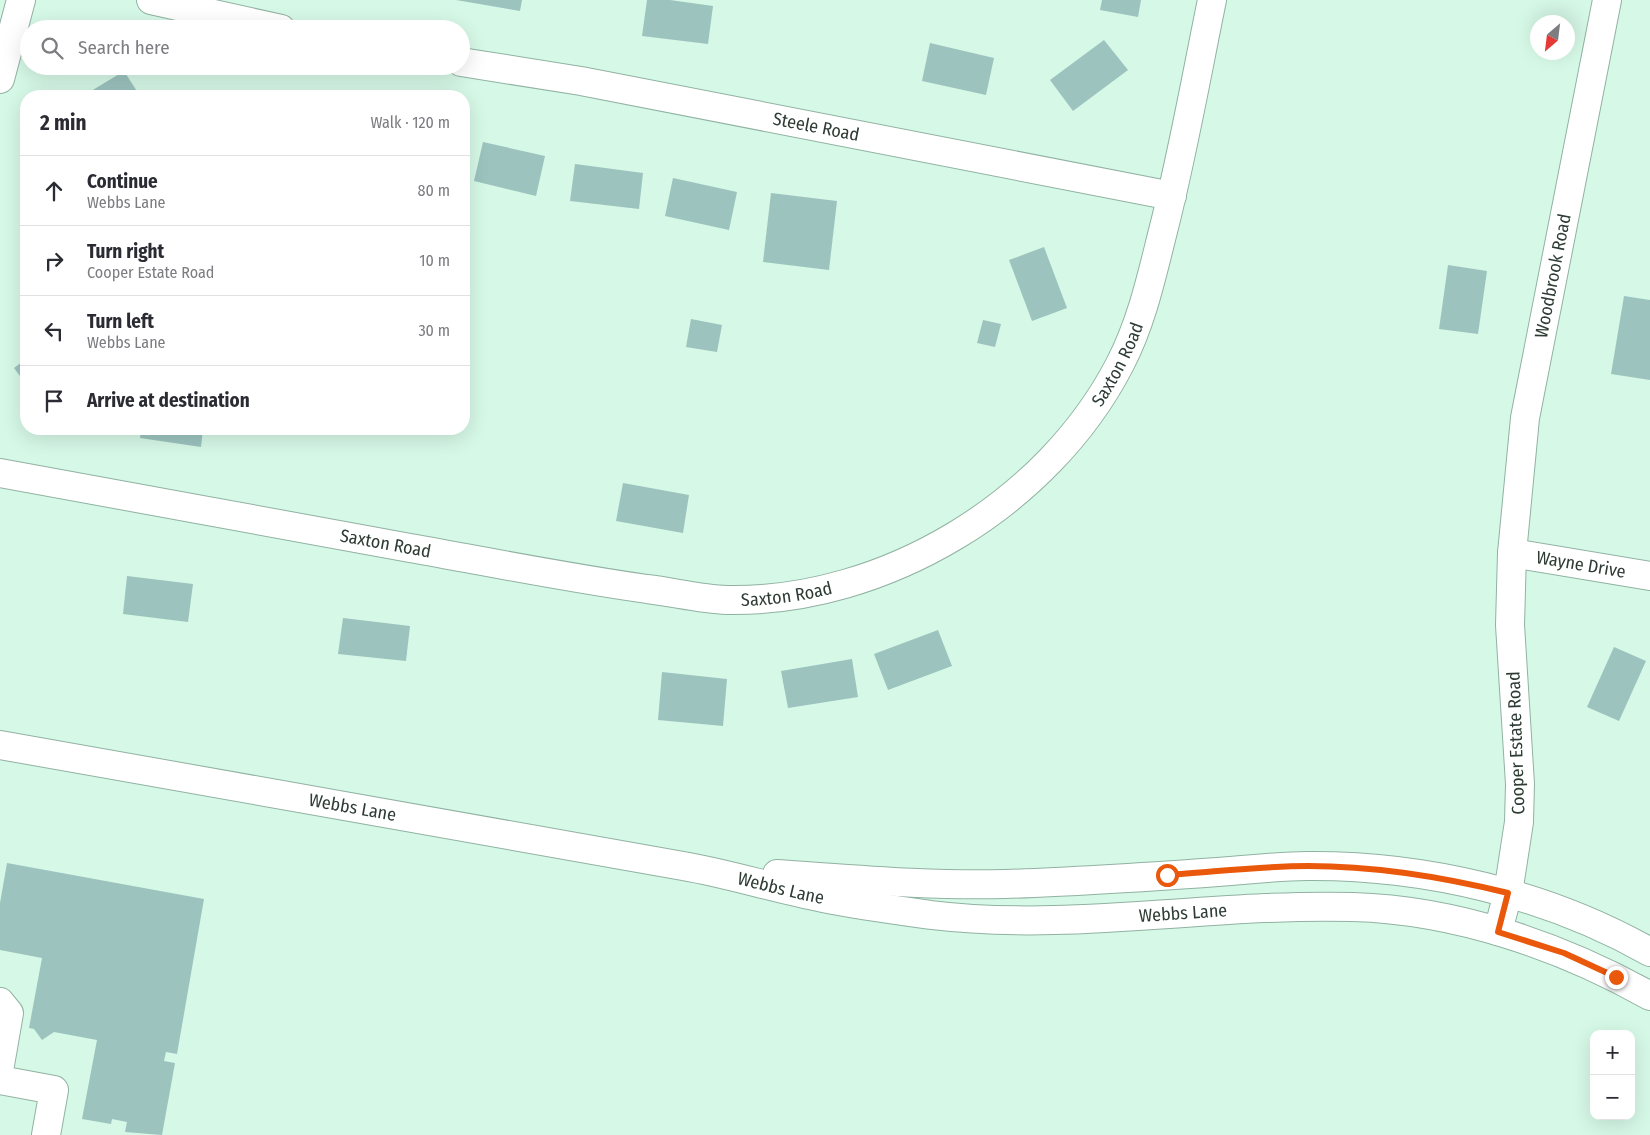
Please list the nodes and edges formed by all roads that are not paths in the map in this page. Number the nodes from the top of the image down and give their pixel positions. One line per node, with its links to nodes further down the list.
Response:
1 (21, 0): 7 (street)
2 (152, 0): 5 (street)
3 (1212, 0): 8 (street, Saxton Road)
4 (1606, 0): 10 (street, Woodbrook Road)
5 (241, 20)
6 (470, 63): 8 (street, Steele Road)
7 (0, 79)
8 (1172, 196): 9 (street, Saxton Road)
9 (0, 473)
10 (1512, 553): 11 (street, Wayne Drive); 14 (street, Cooper Estate Road)
11 (1650, 576)
12 (0, 745): 13 (street, Webbs Lane)
13 (704, 869): 14 (street, Webbs Lane); 15 (street, Webbs Lane)
14 (1508, 893): 15 (street, Cooper Estate Road); 16 (street, Webbs Lane)
15 (1498, 932): 17 (street, Webbs Lane)
16 (1650, 952)
17 (1650, 996)
18 (0, 1002): 19 (street)
19 (0, 1065)
20 (0, 1080): 21 (street)
21 (46, 1135)

